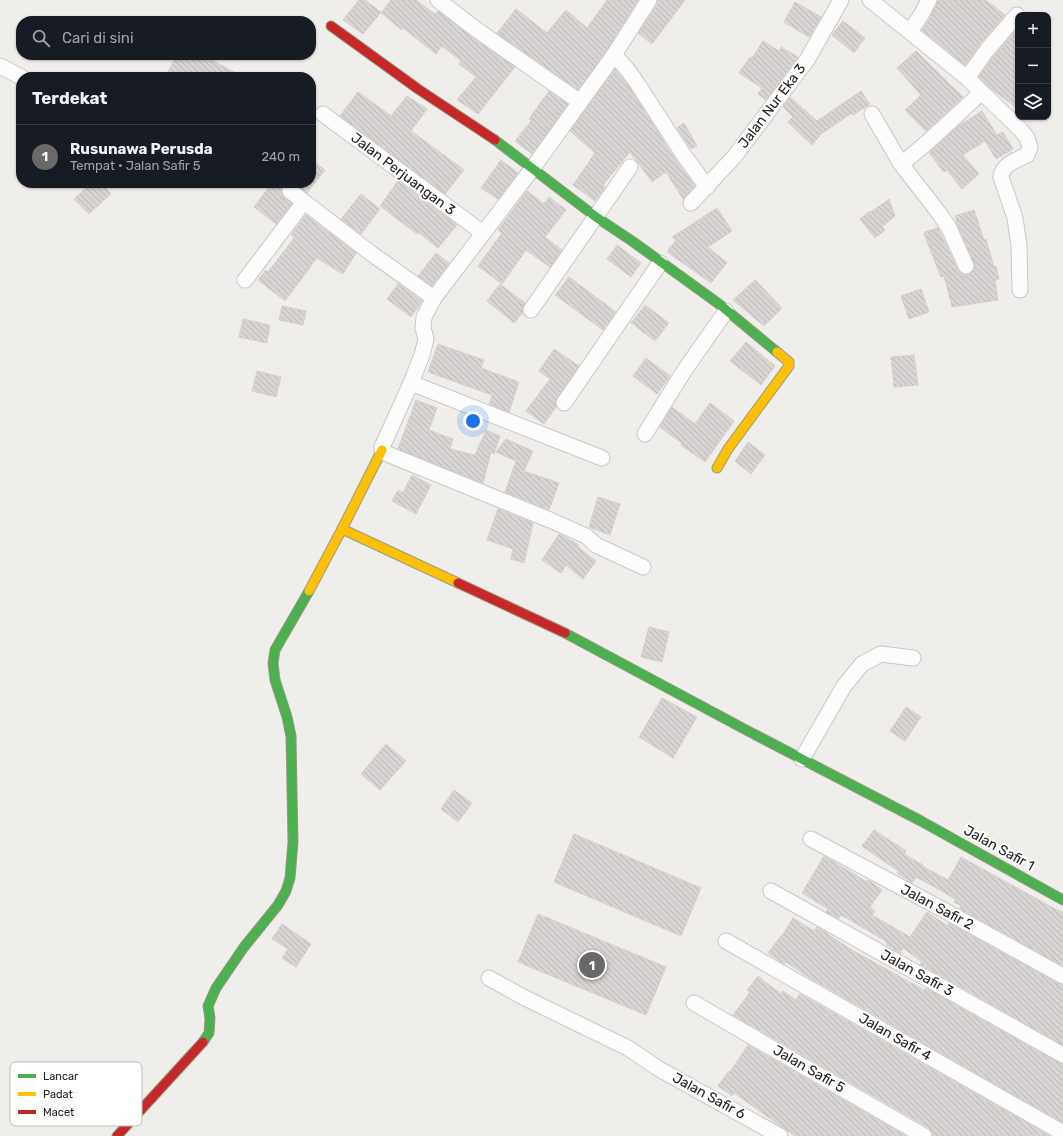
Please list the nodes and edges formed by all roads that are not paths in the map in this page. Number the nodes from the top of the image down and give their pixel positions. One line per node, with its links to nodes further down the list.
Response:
1 (649, 0): 9 (street)
2 (841, 0): 20 (street, Jalan Nur Eka 3)
3 (870, 0): 8 (street)
4 (929, 0): 8 (street)
5 (446, 2): 14 (street)
6 (1015, 17): 12 (street)
7 (331, 26): 19 (street)
8 (910, 31): 12 (street)
9 (614, 55): 14 (street); 20 (street)
10 (0, 66): 11 (street)
11 (16, 74)
12 (967, 78): 13 (street)
13 (981, 93): 17 (street); 29 (street)
14 (580, 102): 19 (street)
15 (323, 114): 25 (street, Jalan Perjuangan 3)
16 (872, 114): 17 (street)
17 (901, 164): 27 (street)
18 (630, 166): 24 (street)
19 (532, 169): 24 (street); 25 (street)
20 (707, 187): 23 (street, Jalan Nur Eka 3)
21 (290, 191): 22 (street)
22 (304, 202): 28 (street); 30 (street)
23 (691, 203)
24 (596, 218): 26 (street); 31 (street)
25 (483, 233): 30 (street)
26 (660, 263): 32 (street); 34 (street)
27 (966, 266)
28 (245, 280)
29 (1020, 290)
30 (434, 298): 33 (street)
31 (532, 310)
32 (726, 311): 35 (street); 38 (street)
33 (411, 383): 36 (street); 37 (street)
34 (564, 403)
35 (645, 434)
36 (382, 450): 39 (street); 40 (street)
37 (602, 458)
38 (717, 468)
39 (342, 529): 42 (street, Jalan Safir 1); 51 (street)
40 (643, 567)
41 (913, 658): 42 (street)
42 (802, 759): 45 (street, Jalan Safir 1)
43 (811, 839): 47 (street, Jalan Safir 2)
44 (771, 891): 50 (street, Jalan Safir 3)
45 (1063, 900)
46 (726, 941): 53 (street, Jalan Safir 4)
47 (1063, 976)
48 (489, 978): 55 (street, Jalan Safir 6)
49 (694, 1003): 56 (street, Jalan Safir 5)
50 (1063, 1055)
51 (142, 1109)
52 (126, 1126): 54 (street)
53 (1063, 1133)
54 (117, 1136)
55 (780, 1136)
56 (924, 1136)

